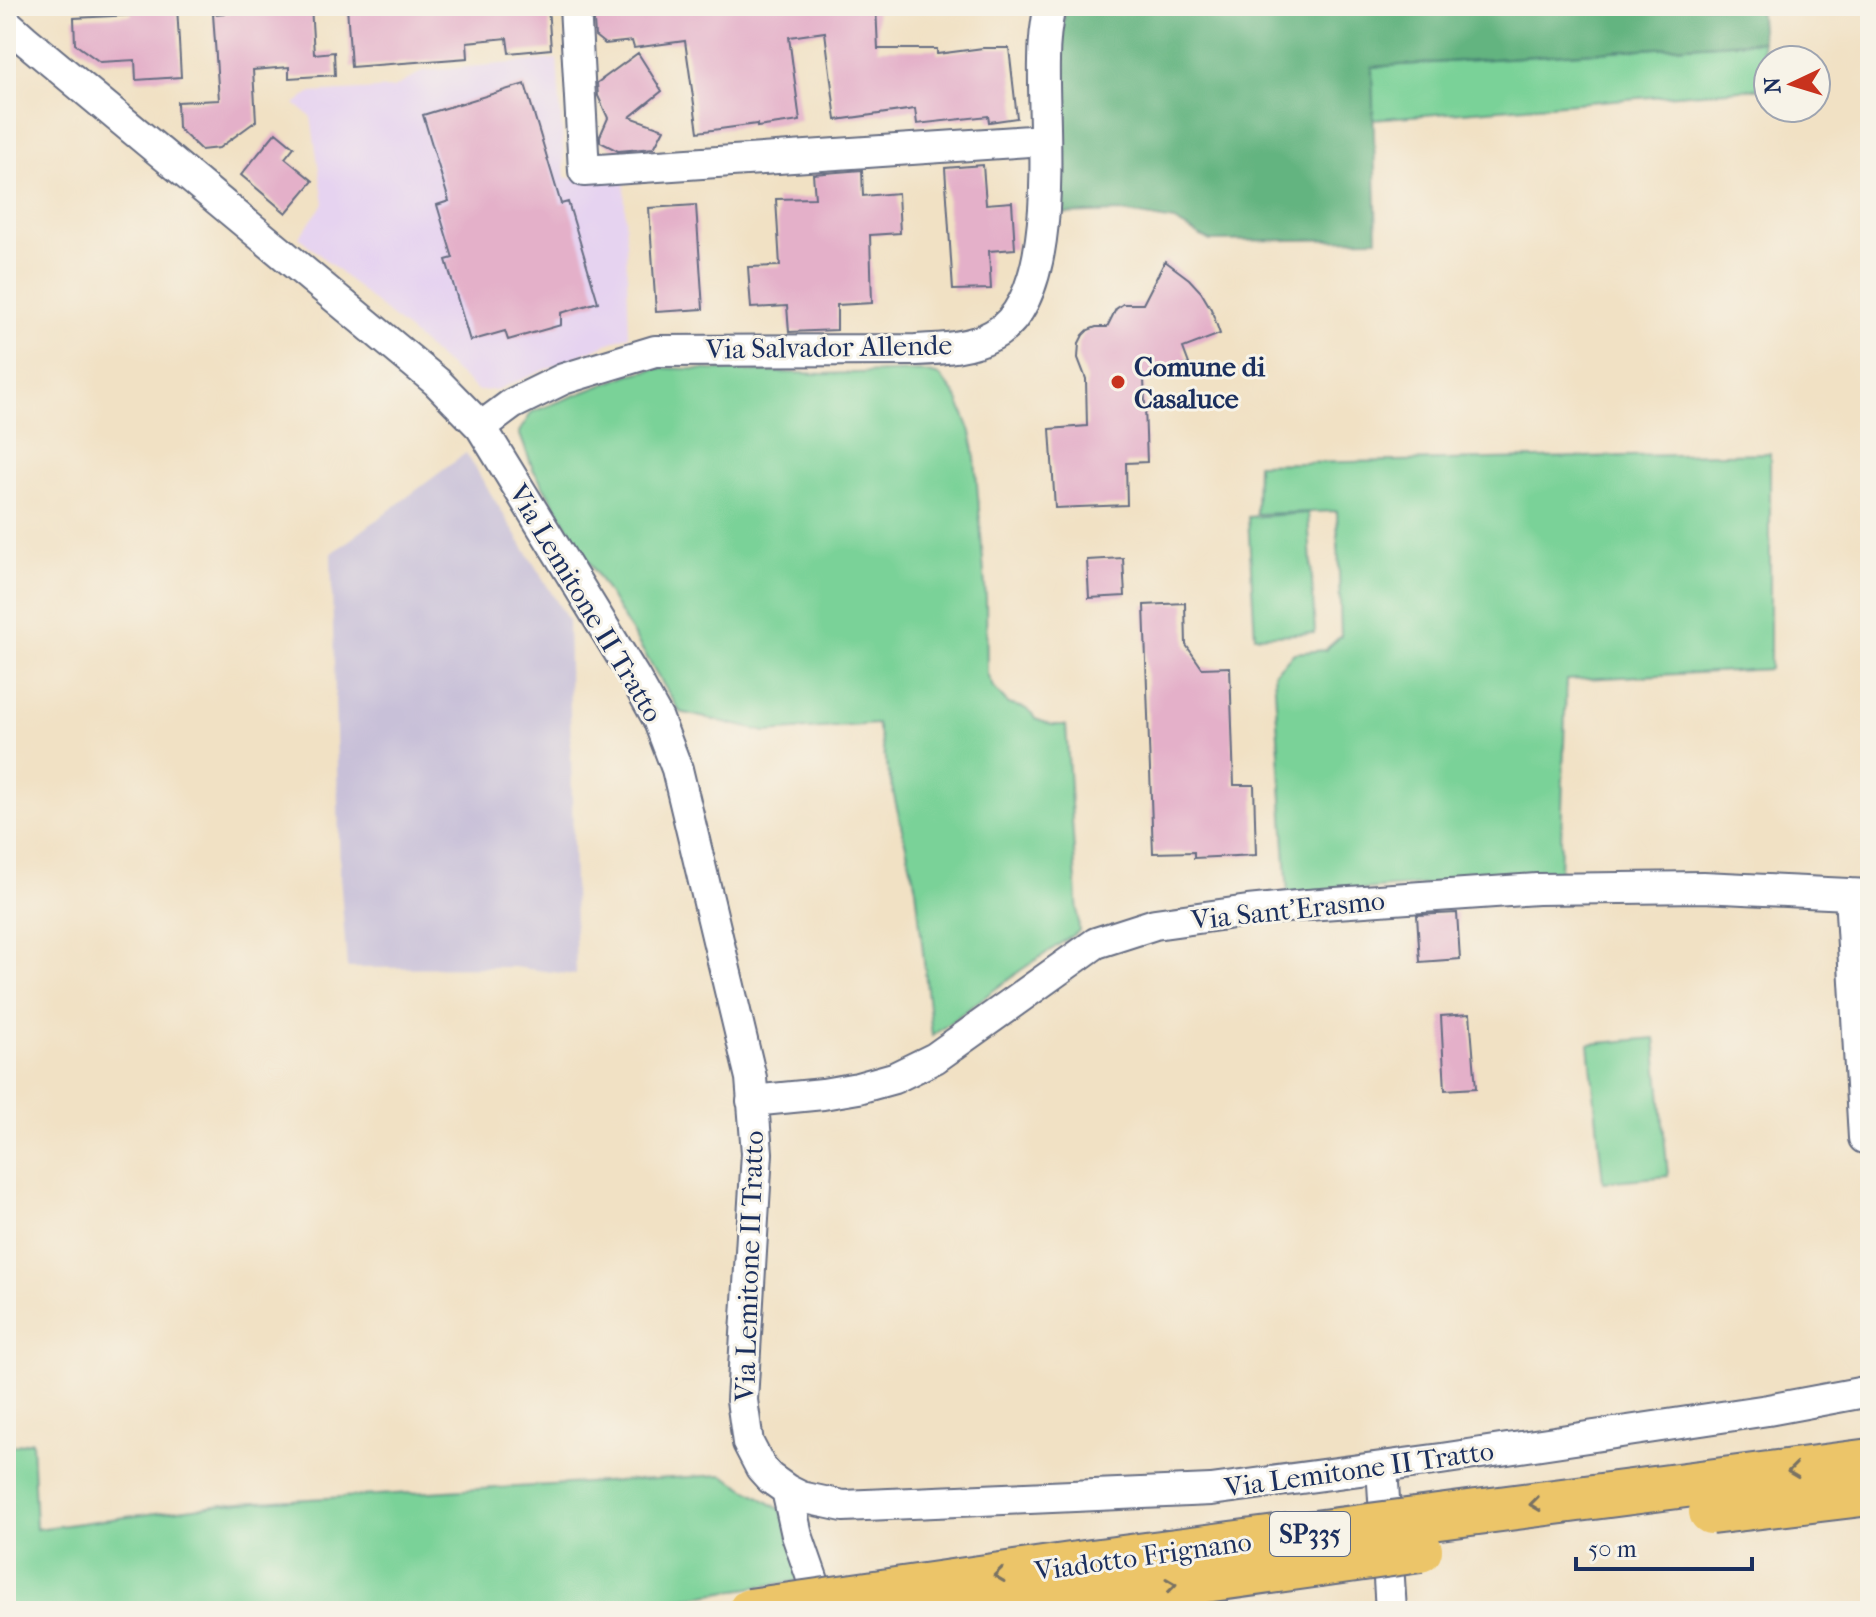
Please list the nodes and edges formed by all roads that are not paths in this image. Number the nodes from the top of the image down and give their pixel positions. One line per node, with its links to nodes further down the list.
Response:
1 (575, 6): 4 (street)
2 (1050, 6): 4 (street, Via Salvador Allende)
3 (6, 23): 5 (street, Via Lemitone II Tratto)
4 (1045, 140): 5 (street, Via Salvador Allende)
5 (481, 427): 7 (street, Via Lemitone II Tratto)
6 (1860, 894): 7 (street, Via Sant'Erasmo); 8 (street)
7 (752, 1101): 12 (street, Via Lemitone II Tratto)
8 (1864, 1138)
9 (1870, 1391): 11 (street, Via Lemitone II Tratto)
10 (1870, 1461): 15 (highway, Viadotto Frignano / SP335, one-way to 15, bridge)
11 (1382, 1467): 12 (street, Via Lemitone II Tratto); 17 (street)
12 (787, 1490): 14 (street)
13 (1870, 1493): 16 (highway, Viadotto Frignano / SP335, one-way to 13, bridge)
14 (813, 1581)
15 (750, 1611)
16 (983, 1611)
17 (1391, 1611)

